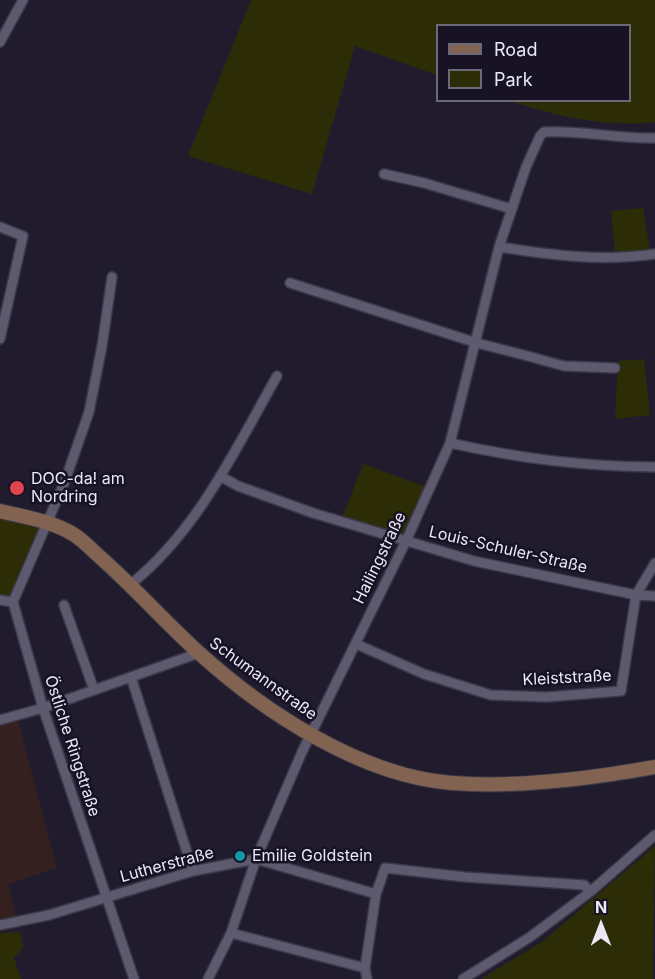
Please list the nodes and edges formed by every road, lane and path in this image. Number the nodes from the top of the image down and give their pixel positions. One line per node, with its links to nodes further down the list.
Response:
1 (23, 0): 2 (street)
2 (0, 40)
3 (655, 138): 5 (street, Hailingstraße)
4 (384, 174): 5 (street)
5 (512, 209): 7 (street, Hailingstraße)
6 (0, 227): 11 (street)
7 (500, 246): 8 (street); 12 (street, Hailingstraße)
8 (655, 254)
9 (112, 277): 19 (street)
10 (290, 282): 12 (street)
11 (0, 339)
12 (477, 343): 13 (street); 15 (street, Hailingstraße)
13 (615, 368)
14 (277, 376): 17 (street)
15 (450, 443): 16 (street); 20 (street, Hailingstraße)
16 (655, 467)
17 (220, 476): 20 (street, Louis-Schuler-Straße); 22 (street)
18 (0, 511): 19 (street, Schumannstraße)
19 (46, 522): 22 (street, Schumannstraße); 26 (street)
20 (406, 541): 23 (street, Louis-Schuler-Straße); 28 (street, Hailingstraße)
21 (655, 563): 23 (street, Kleiststraße)
22 (131, 584): 29 (street, Schumannstraße)
23 (636, 595): 24 (street, Louis-Schuler-Straße); 28 (street, Kleiststraße)
24 (655, 596)
25 (0, 600): 26 (street)
26 (13, 602): 32 (street, Östliche Ringstraße)
27 (64, 605): 31 (street)
28 (356, 644): 34 (street, Hailingstraße)
29 (199, 653): 30 (street); 34 (street, Schumannstraße)
30 (131, 677): 31 (street); 38 (street)
31 (94, 690): 32 (street)
32 (43, 708): 33 (street); 41 (street, Östliche Ringstraße)
33 (0, 720)
34 (310, 735): 35 (street, Schumannstraße); 37 (street, Hailingstraße)
35 (655, 767)
36 (655, 835): 39 (street)
37 (256, 859): 38 (street, Lutherstraße); 40 (street, Lutherstraße); 43 (street, Hailingstraße)
38 (192, 871): 41 (street, Lutherstraße)
39 (591, 892): 40 (street); 48 (street)
40 (376, 894): 44 (street)
41 (106, 898): 42 (street, Lutherstraße); 45 (street, Östliche Ringstraße)
42 (0, 925)
43 (231, 933): 44 (street); 46 (street, Hailingstraße)
44 (365, 968): 47 (street)
45 (134, 979)
46 (208, 979)
47 (367, 979)
48 (463, 979)

